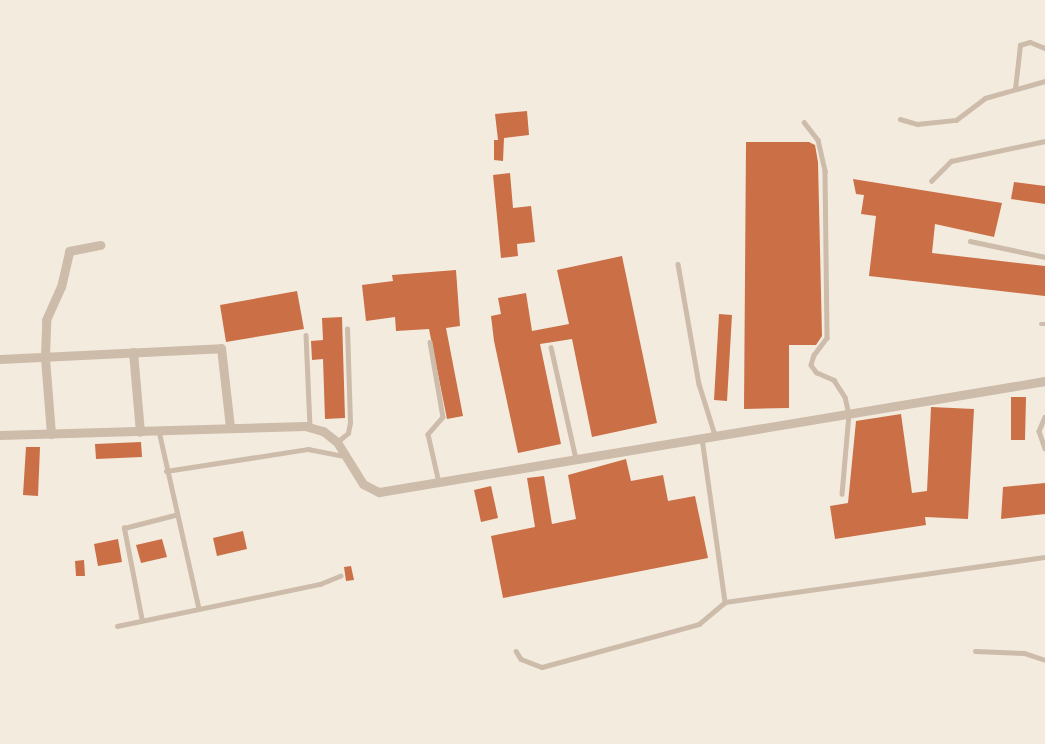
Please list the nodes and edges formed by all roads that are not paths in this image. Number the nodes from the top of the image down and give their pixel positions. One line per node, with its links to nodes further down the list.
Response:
1 (1045, 48): 3 (lane)
2 (1045, 81): 3 (lane)
3 (1015, 89): 4 (lane)
4 (900, 119)
5 (804, 122): 20 (lane)
6 (1045, 141): 7 (lane)
7 (931, 181)
8 (970, 241): 10 (lane)
9 (100, 245): 17 (street)
10 (1045, 257)
11 (678, 264): 28 (lane)
12 (347, 329): 30 (lane)
13 (306, 335): 23 (lane)
14 (430, 342): 35 (lane)
15 (551, 347): 33 (lane)
16 (132, 352): 17 (street); 22 (street); 25 (street)
17 (45, 357): 18 (street); 26 (street)
18 (0, 359)
19 (1045, 381): 20 (street)
20 (849, 414): 28 (street); 36 (lane)
21 (1045, 417): 31 (lane)
22 (230, 427): 23 (street); 24 (street)
23 (310, 427): 30 (street)
24 (159, 431): 25 (street); 34 (lane)
25 (140, 432): 26 (street)
26 (51, 434): 27 (street)
27 (0, 435)
28 (715, 435): 29 (street)
29 (702, 437): 33 (street); 40 (lane)
30 (337, 442): 32 (street)
31 (1045, 448)
32 (347, 456): 34 (lane); 35 (street)
33 (576, 459): 35 (street)
34 (166, 471): 37 (lane)
35 (439, 483)
36 (842, 494)
37 (175, 515): 41 (lane); 42 (lane)
38 (1045, 557): 40 (lane)
39 (340, 576): 41 (lane)
40 (724, 602): 44 (lane)
41 (199, 609): 42 (lane)
42 (142, 621): 43 (lane)
43 (117, 626)
44 (516, 651)
45 (975, 651): 46 (lane)
46 (1045, 660)

